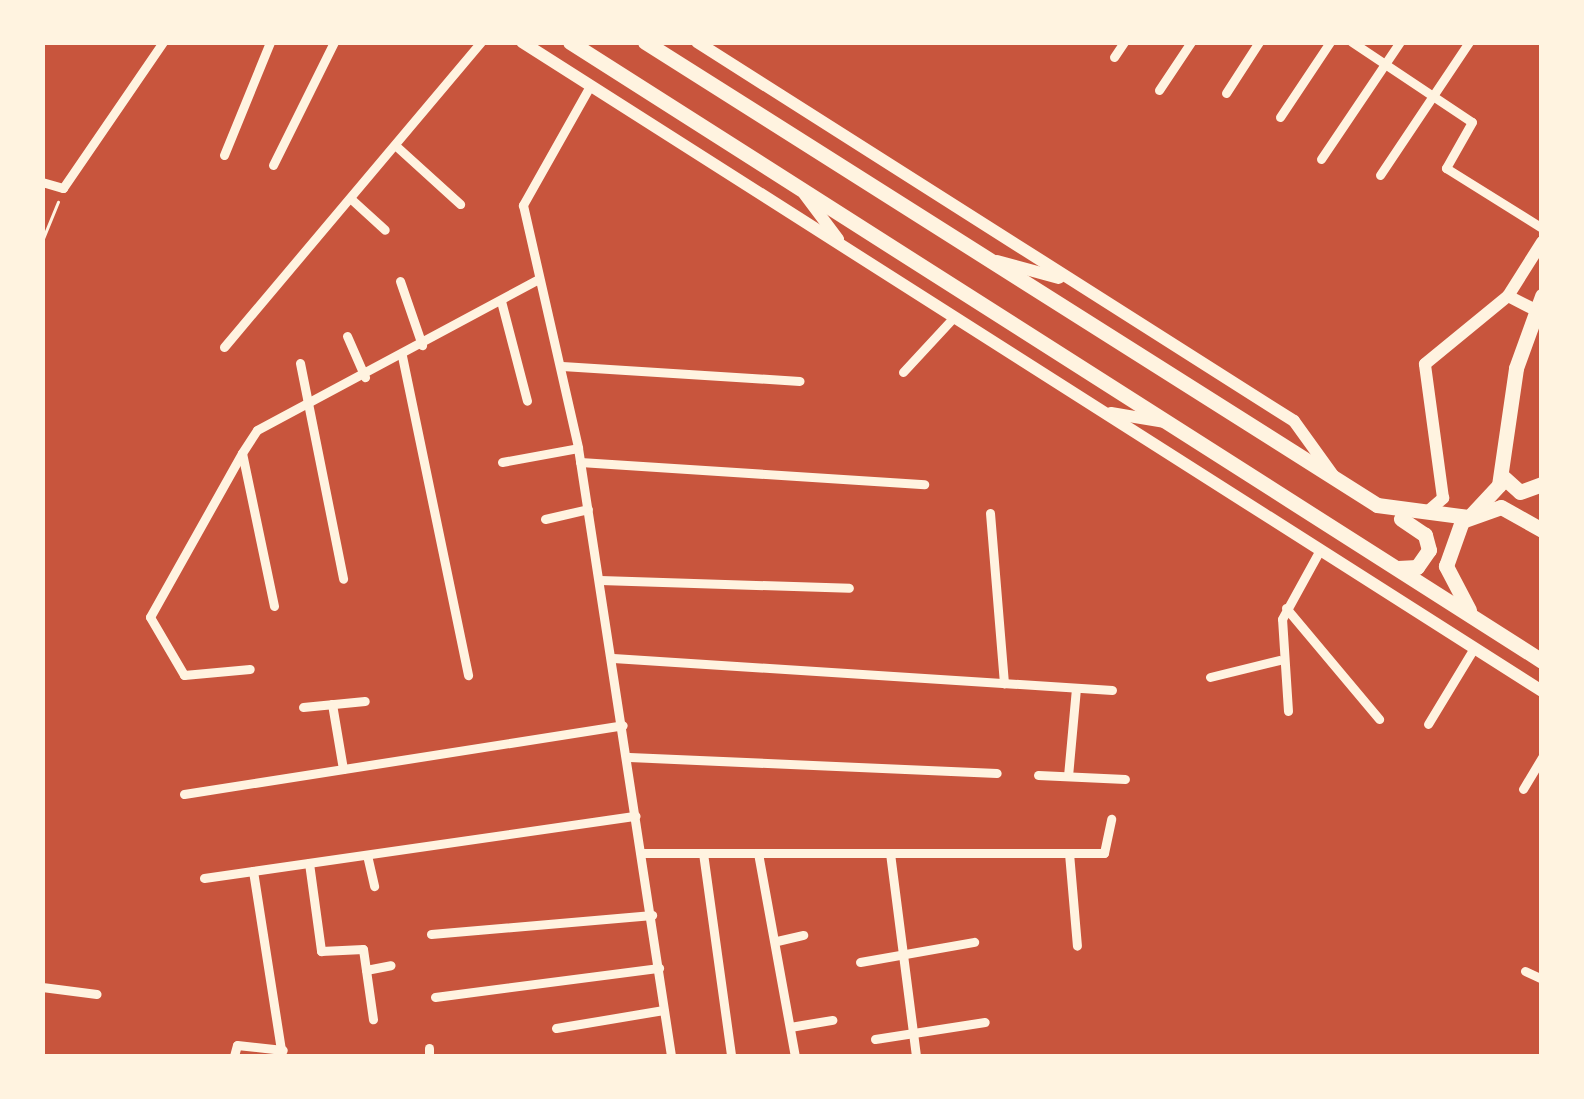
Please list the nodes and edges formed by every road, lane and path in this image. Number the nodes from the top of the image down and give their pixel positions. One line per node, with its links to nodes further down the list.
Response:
1 (163, 42): 31 (street)
2 (270, 42): 25 (street)
3 (334, 42): 27 (street)
4 (482, 42): 24 (street)
5 (522, 42): 19 (main road)
6 (570, 42): 17 (highway)
7 (644, 42): 40 (highway)
8 (1124, 42): 16 (street)
9 (1191, 42): 20 (street)
10 (1259, 42): 21 (street)
11 (1330, 42): 23 (street)
12 (1352, 42): 18 (street)
13 (1400, 42): 18 (street)
14 (1469, 42): 22 (street)
15 (699, 43): 43 (main road)
16 (1114, 56)
17 (602, 63): 19 (main road); 30 (highway)
18 (1385, 64): 22 (street); 26 (street)
19 (590, 86): 38 (main road); 41 (street)
20 (1159, 90)
21 (1226, 92)
22 (1433, 96): 28 (street); 34 (street)
23 (1280, 117)
24 (395, 145): 32 (street); 33 (street)
25 (224, 155)
26 (1322, 159)
27 (273, 164)
28 (1380, 175)
29 (42, 182): 31 (street)
30 (801, 189): 38 (main road); 60 (highway)
31 (58, 190): 36 (path)
32 (350, 198): 35 (street); 50 (street)
33 (460, 204)
34 (1542, 228)
35 (386, 230)
36 (42, 241): 39 (path)
37 (1542, 242): 44 (main road)
38 (844, 248): 47 (main road)
39 (42, 256)
40 (981, 256): 43 (main road); 66 (highway)
41 (539, 280): 45 (street); 53 (street)
42 (400, 281): 49 (street)
43 (1076, 283): 66 (main road)
44 (1508, 296): 46 (main road); 72 (main road)
45 (501, 301): 49 (street); 57 (street)
46 (1537, 302): 65 (highway)
47 (954, 317): 54 (street); 59 (main road)
48 (347, 336): 55 (street)
49 (422, 345): 51 (street)
50 (224, 347)
51 (402, 356): 55 (street); 89 (street)
52 (300, 363): 58 (street)
53 (562, 366): 56 (street); 61 (street)
54 (903, 372)
55 (365, 377): 58 (street)
56 (800, 381)
57 (527, 401)
58 (313, 404): 62 (street); 78 (street)
59 (1103, 412): 60 (main road); 76 (main road)
60 (1168, 423): 77 (highway)
61 (578, 448): 63 (street); 64 (street)
62 (242, 452): 81 (street); 88 (street)
63 (502, 462)
64 (580, 462): 67 (street); 70 (street)
65 (1501, 475): 68 (highway); 73 (highway)
66 (1336, 480): 69 (highway)
67 (924, 484)
68 (1542, 484)
69 (1378, 505): 72 (highway); 77 (highway)
70 (588, 509): 74 (street); 79 (street)
71 (990, 513): 91 (street)
72 (1408, 515): 73 (highway)
73 (1470, 516): 75 (highway); 83 (highway)
74 (545, 518)
75 (1542, 530)
76 (1320, 550): 82 (street); 84 (main road)
77 (1394, 567): 83 (highway)
78 (342, 579)
79 (600, 580): 80 (street); 85 (street)
80 (849, 588)
81 (274, 606)
82 (1286, 608): 86 (street); 99 (street)
83 (1480, 622): 87 (highway)
84 (1474, 648): 94 (main road); 101 (street)
85 (612, 658): 91 (street); 100 (street)
86 (1279, 660): 90 (street); 98 (street)
87 (1542, 661)
88 (250, 669)
89 (468, 675)
90 (1210, 677)
91 (1004, 683): 92 (street)
92 (1076, 688): 93 (street); 107 (street)
93 (1112, 690)
94 (1542, 691)
95 (365, 701): 96 (street)
96 (332, 704): 97 (street); 104 (street)
97 (302, 707)
98 (1288, 711)
99 (1380, 720)
100 (624, 724): 102 (street); 104 (street)
101 (1428, 724)
102 (628, 757): 105 (street); 111 (street)
103 (1542, 758): 109 (street)
104 (343, 769): 110 (street)
105 (997, 773)
106 (1038, 774): 107 (street)
107 (1068, 776): 108 (street)
108 (1125, 779)
109 (1523, 789)
110 (184, 794)
111 (636, 816): 113 (street); 118 (street)
112 (1111, 819): 116 (street)
113 (644, 853): 114 (street); 123 (street)
114 (703, 853): 115 (street); 150 (street)
115 (758, 853): 117 (street); 126 (street)
116 (1069, 853): 117 (street); 128 (street)
117 (890, 854): 129 (street)
118 (367, 855): 119 (street); 122 (street)
119 (309, 863): 120 (street); 133 (street)
120 (253, 871): 121 (street); 147 (street)
121 (204, 878)
122 (374, 886)
123 (652, 915): 124 (street); 132 (street)
124 (431, 934)
125 (803, 935): 126 (street)
126 (777, 940): 143 (street)
127 (974, 942): 129 (street)
128 (1077, 946)
129 (901, 955): 130 (street); 145 (street)
130 (860, 962)
131 (391, 965): 133 (street)
132 (659, 968): 138 (street); 139 (street)
133 (366, 970): 140 (street)
134 (1525, 971): 135 (street)
135 (1542, 980)
136 (42, 986): 137 (street)
137 (97, 994)
138 (436, 998)
139 (664, 1010): 144 (street); 149 (street)
140 (373, 1019)
141 (832, 1020): 143 (street)
142 (985, 1022): 145 (street)
143 (790, 1027): 151 (street)
144 (556, 1028)
145 (913, 1035): 146 (street); 152 (street)
146 (874, 1039)
147 (282, 1053): 148 (street)
148 (234, 1056)
149 (671, 1056)
150 (731, 1056)
151 (795, 1056)
152 (916, 1056)

